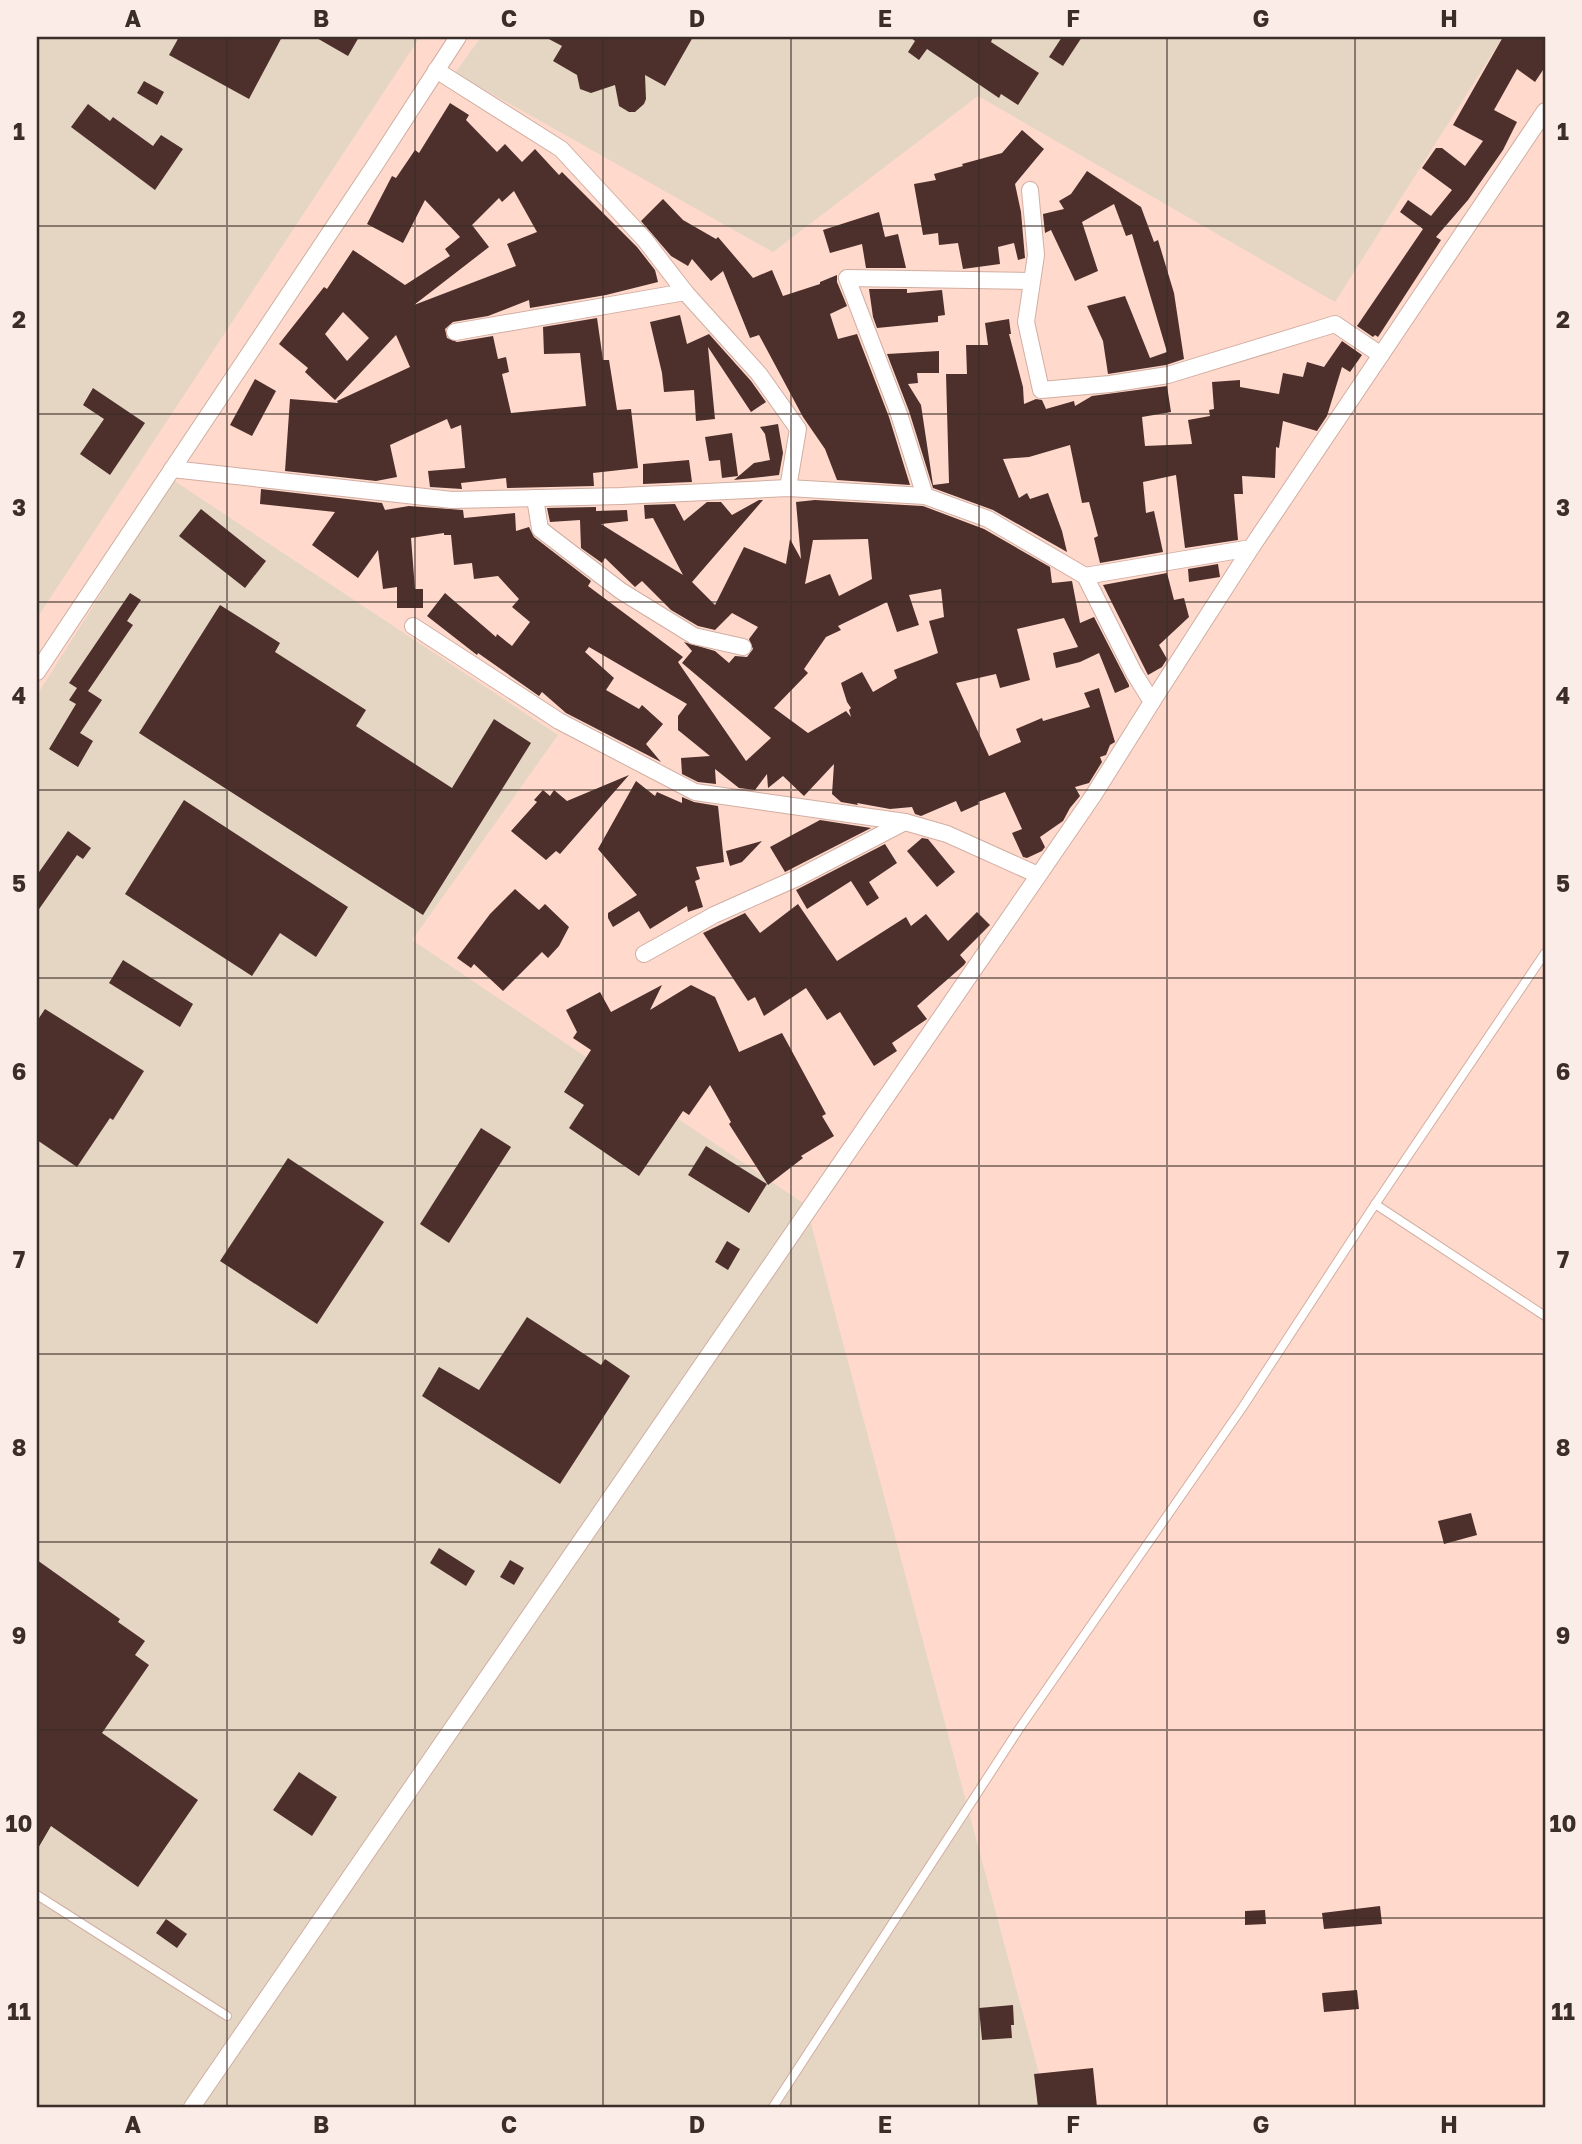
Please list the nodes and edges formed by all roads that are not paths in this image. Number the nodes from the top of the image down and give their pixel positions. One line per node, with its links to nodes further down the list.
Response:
1 (458, 37): 2 (street)
2 (436, 70): 6 (street); 9 (street)
3 (1545, 111): 8 (street)
4 (1030, 190): 5 (street)
5 (1031, 281): 8 (street); 11 (street)
6 (685, 292): 7 (street); 10 (street)
7 (455, 332)
8 (1381, 355): 13 (street)
9 (172, 469): 12 (street); 17 (street)
10 (788, 488): 11 (street); 12 (street)
11 (925, 496): 14 (street)
12 (536, 498): 16 (street)
13 (1251, 548): 14 (street); 18 (street)
14 (1085, 576): 18 (street)
15 (413, 626): 19 (street)
16 (743, 647)
17 (37, 672)
18 (1152, 702): 20 (street)
19 (905, 822): 20 (street); 22 (street)
20 (1038, 875): 27 (street)
21 (1545, 953): 23 (lane)
22 (644, 954)
23 (1375, 1204): 24 (lane); 28 (lane)
24 (1545, 1316)
25 (37, 1895): 26 (lane)
26 (228, 2015)
27 (192, 2107)
28 (773, 2107)

